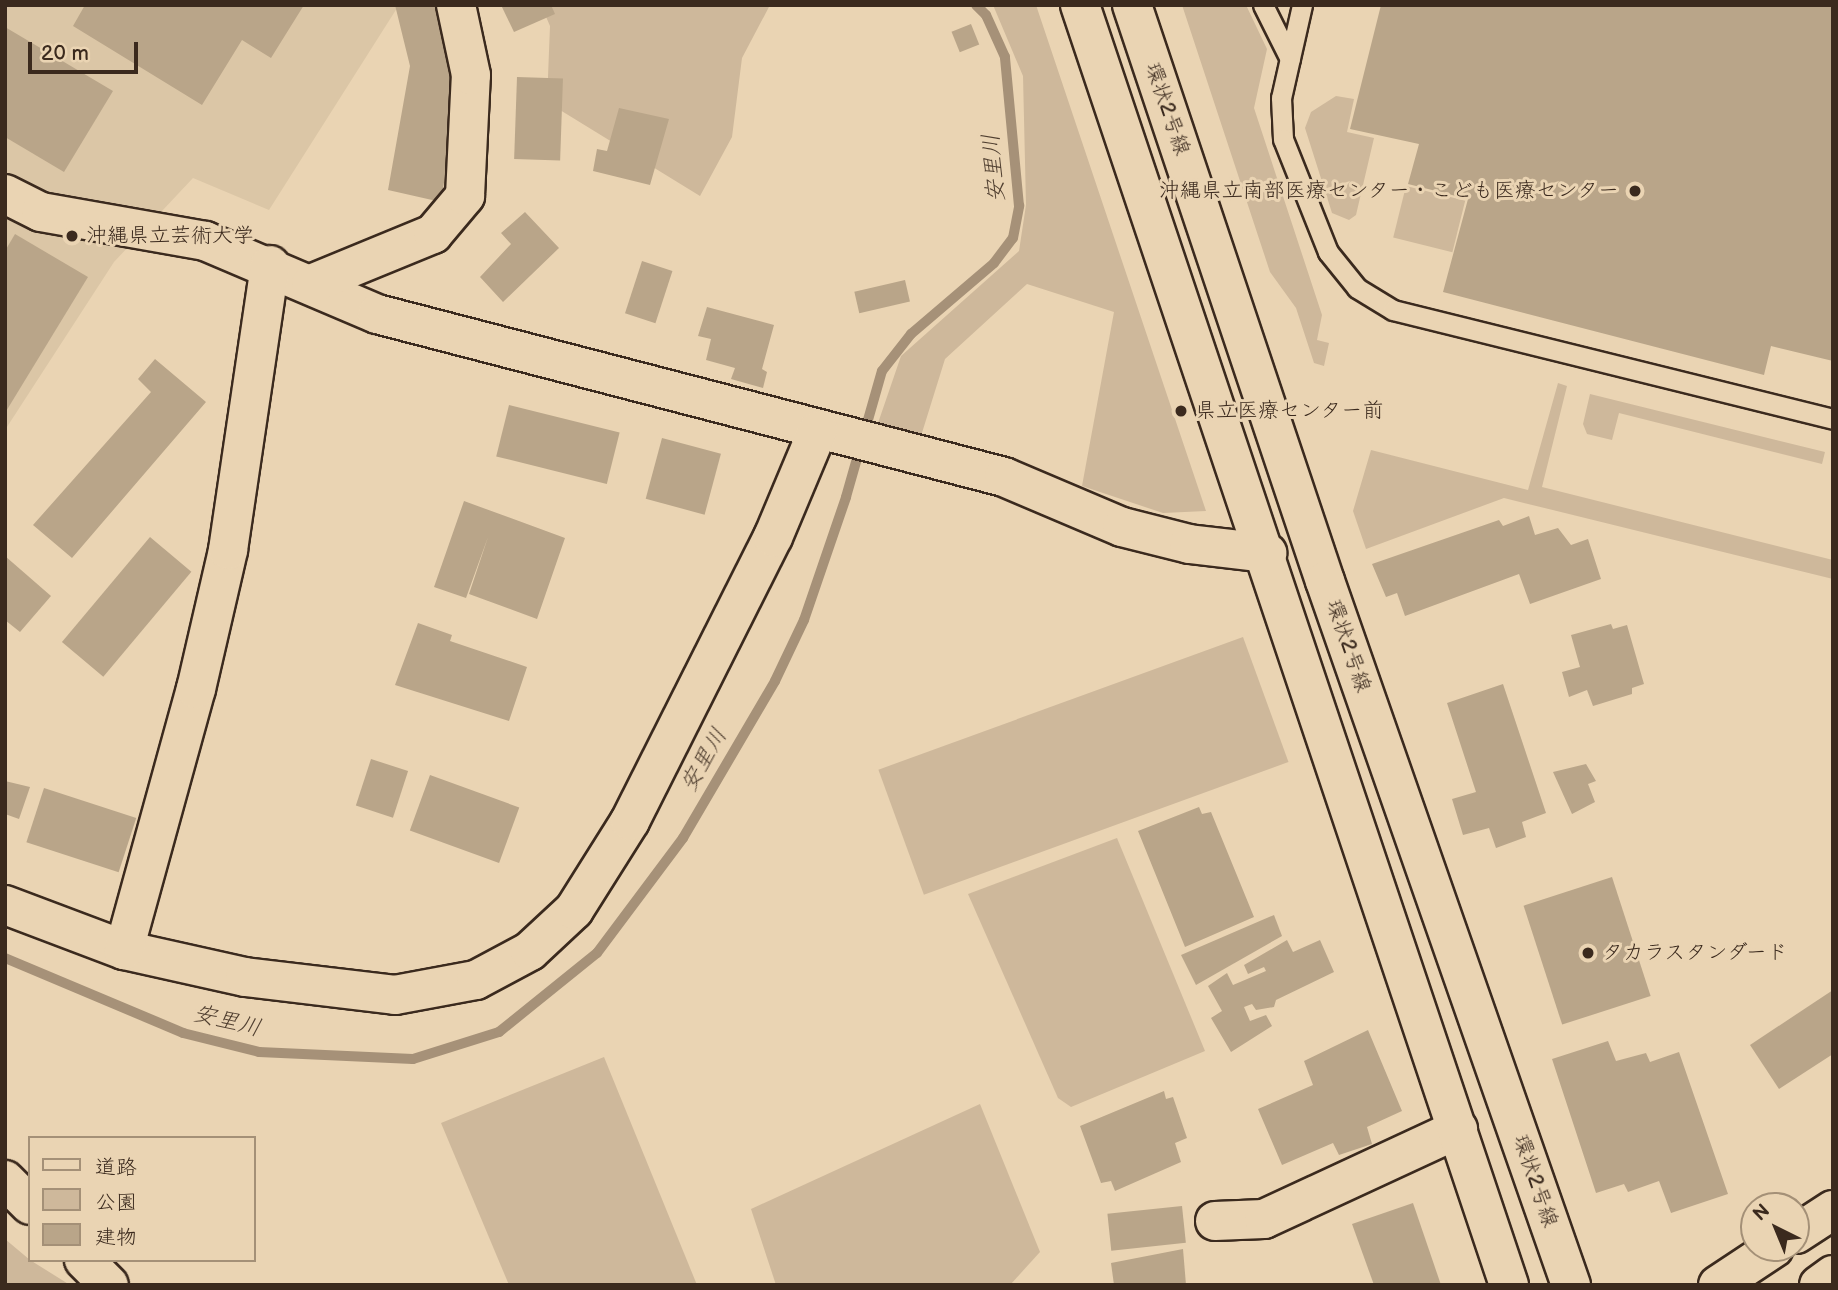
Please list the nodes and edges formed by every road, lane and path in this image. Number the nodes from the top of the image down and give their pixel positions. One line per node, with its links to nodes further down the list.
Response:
1 (456, 5): 9 (main road)
2 (1080, 5): 12 (main road)
3 (1132, 5): 26 (main road, 環状2号線)
4 (1263, 5): 6 (lane)
5 (1302, 5): 6 (lane)
6 (1290, 59): 10 (lane)
7 (5, 194): 8 (main road)
8 (270, 265): 9 (main road); 14 (main road)
9 (311, 284): 11 (main road)
10 (1833, 419)
11 (828, 432): 12 (main road); 14 (main road)
12 (1267, 552): 15 (main road)
13 (5, 905): 14 (main road)
14 (124, 950)
15 (1458, 1129): 19 (main road); 25 (main road)
16 (5, 1180): 17 (main road)
17 (28, 1203)
18 (1833, 1210): 20 (main road)
19 (1215, 1221)
20 (1810, 1225)
21 (85, 1262): 24 (main road)
22 (1753, 1262): 27 (main road)
23 (1833, 1275): 28 (main road)
24 (109, 1285)
25 (1509, 1285)
26 (1571, 1285)
27 (1718, 1285)
28 (1819, 1285)

